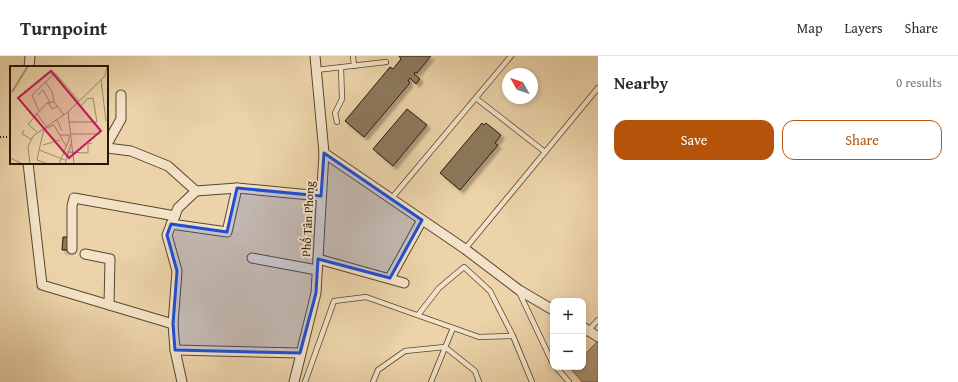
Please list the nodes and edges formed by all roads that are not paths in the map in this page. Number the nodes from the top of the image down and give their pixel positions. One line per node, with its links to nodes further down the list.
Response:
1 (315, 56): 7 (street, Phố Tân Phong)
2 (353, 56): 5 (lane)
3 (511, 56): 10 (lane)
4 (386, 62): 5 (lane)
5 (354, 66): 6 (lane)
6 (341, 67): 7 (lane); 11 (lane)
7 (316, 70): 15 (street, Phố Tân Phong)
8 (598, 88): 14 (lane)
9 (121, 95): 12 (street)
10 (477, 99): 14 (lane); 20 (lane)
11 (336, 122)
12 (108, 142)
13 (108, 148): 18 (street)
14 (545, 152): 24 (lane)
15 (324, 153): 19 (street, Phố Tân Phong); 20 (street)
16 (28, 164): 32 (street)
17 (237, 188): 18 (street); 19 (street); 21 (street)
18 (196, 191): 21 (street)
19 (321, 196): 27 (street, Phố Tân Phong)
20 (391, 199): 22 (street)
21 (173, 220): 23 (street); 36 (street)
22 (422, 220): 24 (street); 29 (street)
23 (72, 249)
24 (466, 249): 31 (street)
25 (85, 254): 32 (street)
26 (252, 258): 28 (street)
27 (318, 259): 28 (street, Phố Tân Phong); 29 (street)
28 (317, 270): 44 (street, Phố Tân Phong)
29 (390, 278): 30 (street)
30 (404, 284)
31 (519, 290): 33 (street); 45 (lane)
32 (109, 305): 36 (street)
33 (550, 308)
34 (418, 315): 37 (lane); 40 (lane); 49 (lane)
35 (598, 320): 38 (lane)
36 (173, 324): 43 (street)
37 (453, 328): 40 (lane); 42 (lane)
38 (586, 330)
39 (586, 331): 41 (street)
40 (513, 336): 53 (lane)
41 (598, 337)
42 (445, 346): 50 (lane); 51 (lane); 52 (lane)
43 (175, 350): 44 (street); 47 (street)
44 (300, 353): 48 (street, Phố Tân Phong)
45 (550, 357)
46 (559, 370): 54 (lane)
47 (182, 382)
48 (294, 382)
49 (305, 382)
50 (373, 382)
51 (431, 382)
52 (479, 382)
53 (532, 382)
54 (569, 382)

